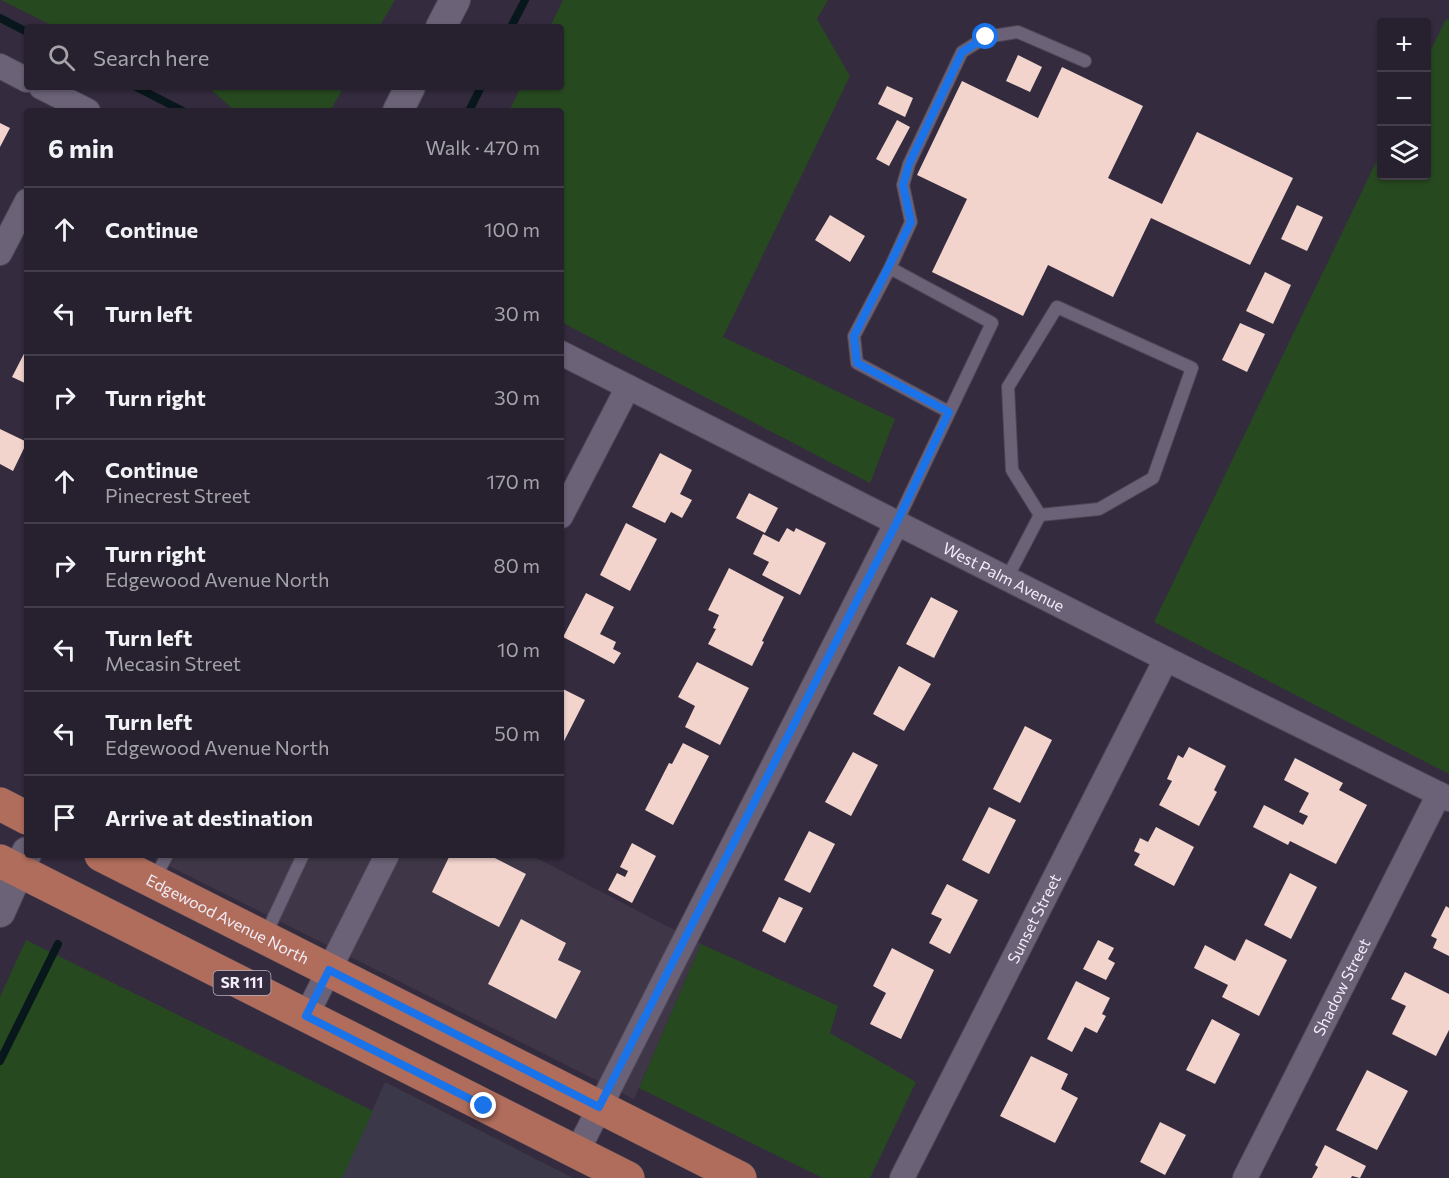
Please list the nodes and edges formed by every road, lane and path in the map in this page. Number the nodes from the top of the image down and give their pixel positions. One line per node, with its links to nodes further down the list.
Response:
1 (455, 0): 2 (street)
2 (443, 24)
3 (1085, 61): 12 (lane)
4 (0, 66): 5 (street)
5 (24, 78)
6 (46, 90): 8 (street)
7 (408, 90): 9 (street)
8 (77, 108)
9 (400, 108)
10 (24, 207): 11 (street)
11 (0, 253)
12 (890, 268): 15 (lane); 15 (lane)
13 (564, 355): 14 (street, West Palm Avenue)
14 (627, 387): 16 (street); 18 (street, West Palm Avenue)
15 (949, 412): 18 (lane)
16 (564, 510)
17 (1040, 516): 17 (lane); 19 (lane)
18 (897, 522): 19 (street, West Palm Avenue); 33 (street)
19 (1007, 578): 20 (street, West Palm Avenue)
20 (1167, 659): 21 (street, West Palm Avenue); 37 (street, Sunset Street)
21 (1444, 796): 38 (street, Shadow Street)
22 (0, 804): 23 (main road)
23 (24, 816)
24 (115, 858): 28 (main road, Edgewood Avenue North)
25 (302, 858): 30 (lane)
26 (385, 858): 31 (street)
27 (15, 861): 29 (street); 32 (main road, SR 111)
28 (161, 868): 30 (main road, Edgewood Avenue North)
29 (0, 912)
30 (264, 937): 31 (main road, Edgewood Avenue North)
31 (329, 970): 32 (street); 33 (main road, Edgewood Avenue North)
32 (306, 1016): 34 (main road, SR 111)
33 (599, 1107): 34 (street); 36 (main road, Edgewood Avenue North)
34 (577, 1152): 35 (main road, SR 111)
35 (628, 1178)
36 (739, 1178)
37 (902, 1178)
38 (1245, 1178)

